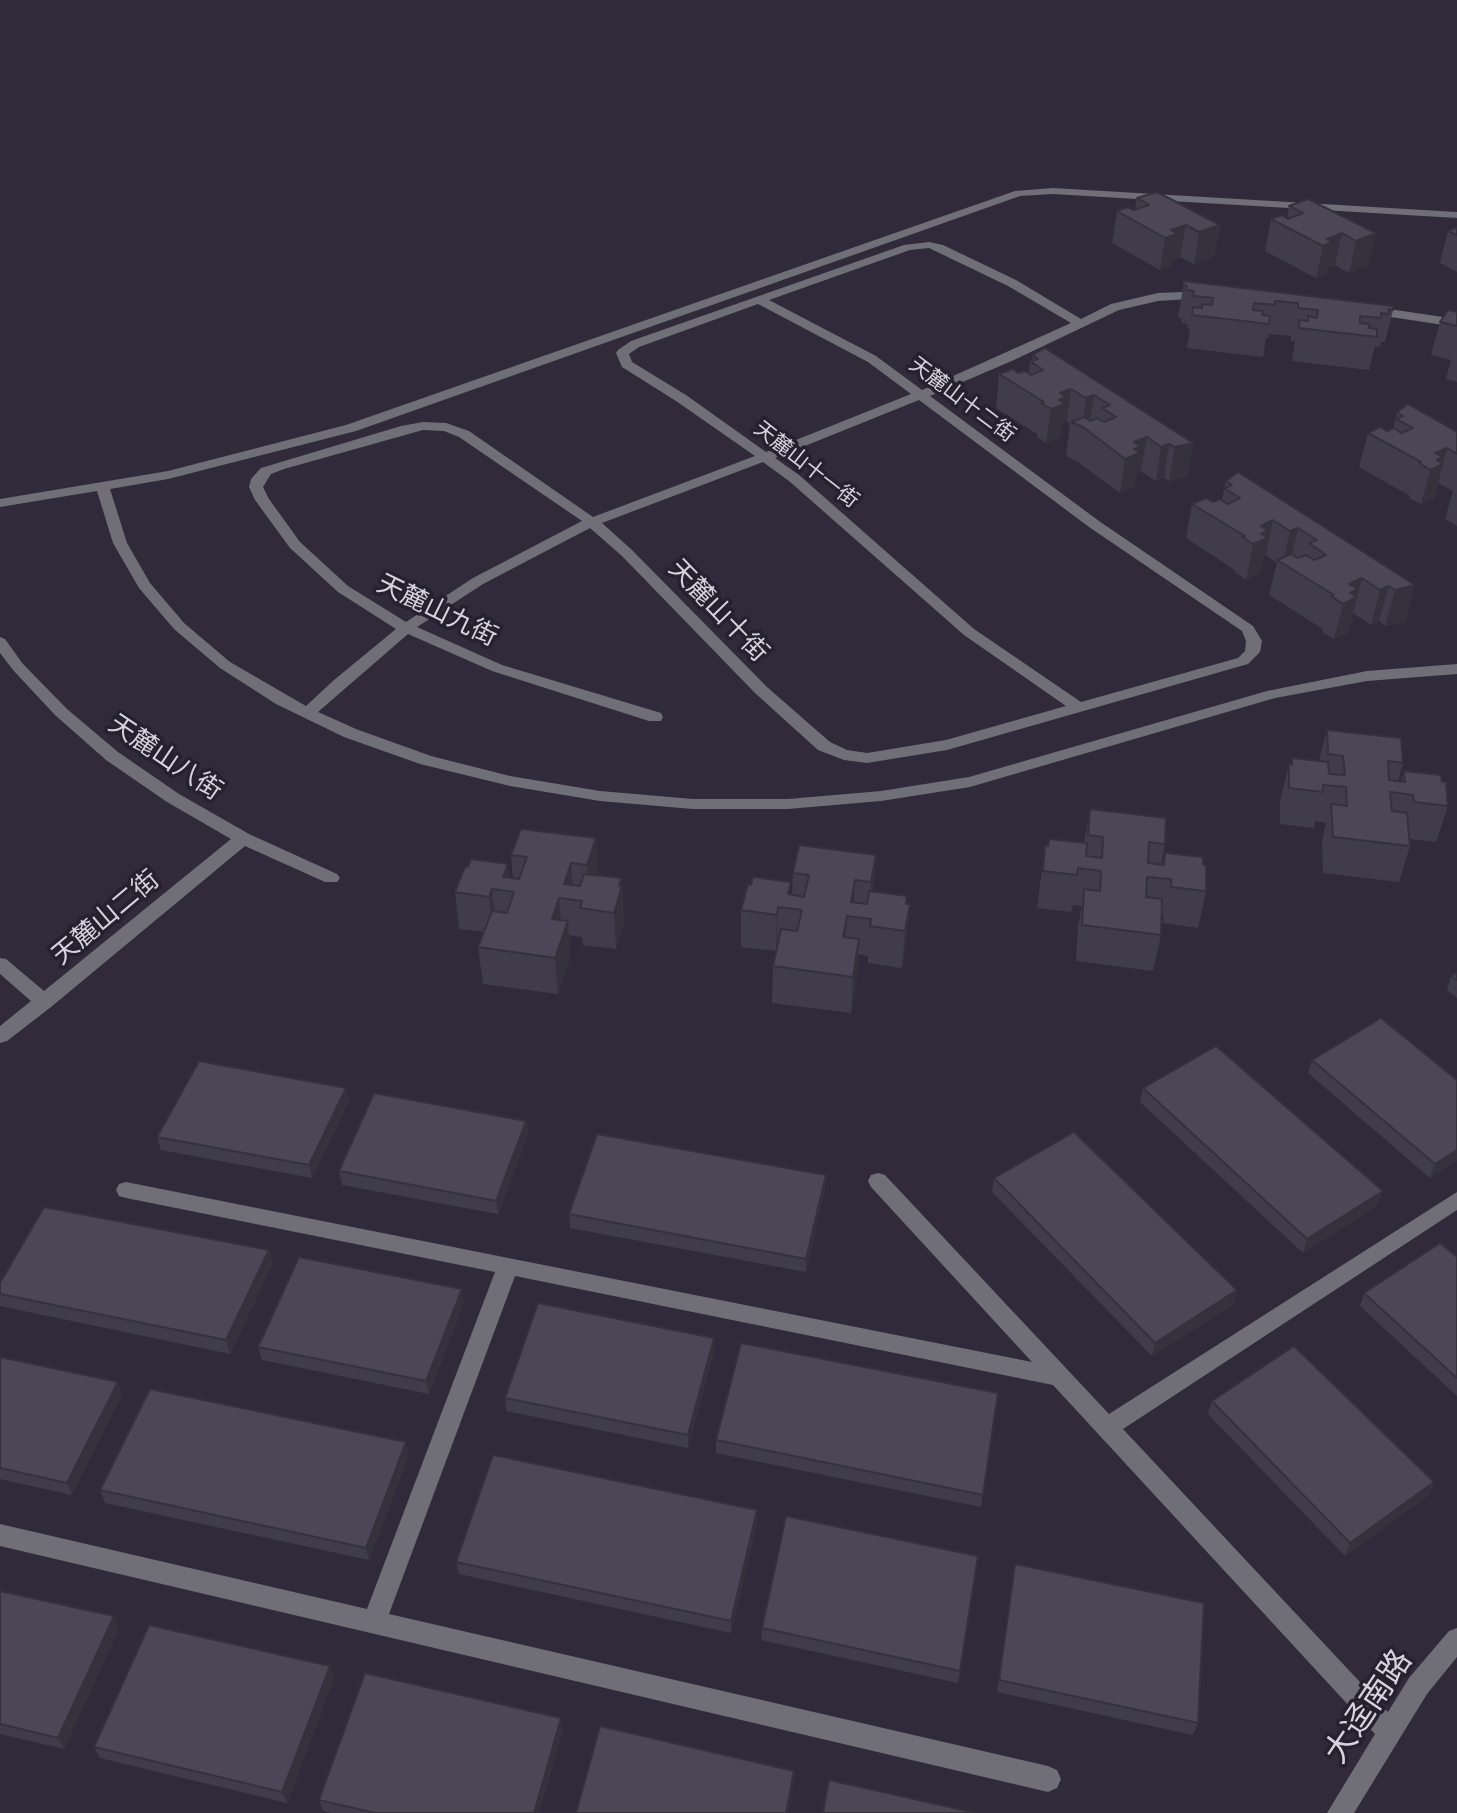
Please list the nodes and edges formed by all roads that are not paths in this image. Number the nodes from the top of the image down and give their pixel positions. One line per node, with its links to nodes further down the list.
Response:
1 (1457, 215): 10 (street)
2 (1220, 295): 5 (street)
3 (759, 300): 5 (street); 7 (street, 天麓山十二街); 9 (street, 天麓山十一街)
4 (1354, 308): 6 (street)
5 (1081, 324): 7 (street)
6 (1457, 324)
7 (923, 395): 9 (street); 16 (street, 天麓山十二街)
8 (341, 448): 12 (street, 天麓山十街); 13 (street, 天麓山九街)
9 (765, 458): 12 (street); 16 (street, 天麓山十一街)
10 (103, 487): 11 (street); 17 (street)
11 (0, 503)
12 (592, 522): 13 (street); 16 (street, 天麓山十街)
13 (406, 628): 17 (street); 18 (street, 天麓山九街)
14 (0, 642): 19 (street, 天麓山八街)
15 (1457, 669): 17 (street)
16 (1079, 708)
17 (308, 713)
18 (655, 717)
19 (243, 838): 20 (street, 天麓山八街); 22 (street, 天麓山二街)
20 (331, 878)
21 (0, 964): 22 (street)
22 (45, 1002): 23 (street, 天麓山二街)
23 (0, 1036)
24 (878, 1181): 28 (street)
25 (126, 1190): 27 (street)
26 (1457, 1200): 29 (street)
27 (508, 1266): 28 (street); 31 (street)
28 (1057, 1376): 29 (street)
29 (1106, 1428): 33 (street)
30 (0, 1535): 31 (street)
31 (374, 1623): 34 (street)
32 (1457, 1639): 33 (street, 大迳南路)
33 (1389, 1731): 35 (street, 大迳南路)
34 (1048, 1779)
35 (1340, 1813)

